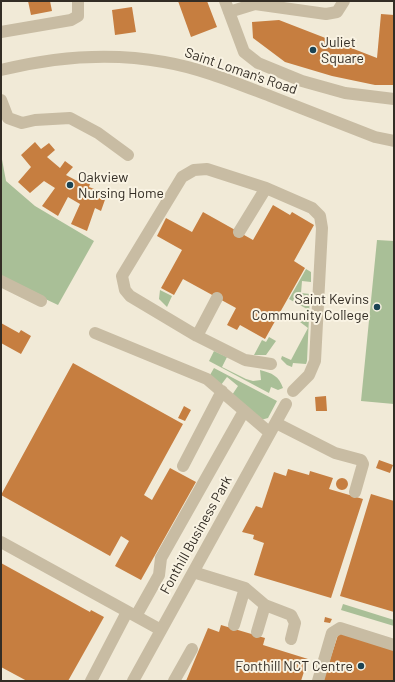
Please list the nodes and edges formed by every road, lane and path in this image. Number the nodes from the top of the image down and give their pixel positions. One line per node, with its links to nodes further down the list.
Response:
1 (78, 1): 4 (street)
2 (344, 1): 3 (street)
3 (227, 6): 6 (street)
4 (1, 32)
5 (1, 70): 8 (street, Saint Loman's Road)
6 (394, 99)
7 (1, 100): 9 (street)
8 (394, 141)
9 (128, 155)
10 (266, 188): 11 (street); 16 (street); 19 (street)
11 (239, 232)
12 (1, 281): 14 (street)
13 (217, 298): 16 (street)
14 (41, 301)
15 (95, 333): 18 (street)
16 (197, 336): 17 (street)
17 (271, 364)
18 (222, 391): 21 (street); 23 (street)
19 (293, 391)
20 (286, 404): 22 (street, Fonthill Business Park)
21 (244, 410): 22 (street); 29 (street)
22 (273, 428): 24 (street); 26 (street, Fonthill Business Park)
23 (182, 466)
24 (355, 492)
25 (1, 542): 29 (street)
26 (193, 572): 27 (street); 31 (street, Fonthill Business Park)
27 (245, 588): 28 (street); 30 (street)
28 (265, 606): 32 (street); 33 (street)
29 (132, 614): 31 (street); 36 (street)
30 (234, 625)
31 (161, 630): 37 (street, Fonthill Business Park)
32 (257, 632)
33 (291, 639)
34 (394, 645): 39 (street)
35 (192, 649): 38 (street)
36 (91, 681)
37 (133, 681)
38 (174, 681)
39 (318, 681)

